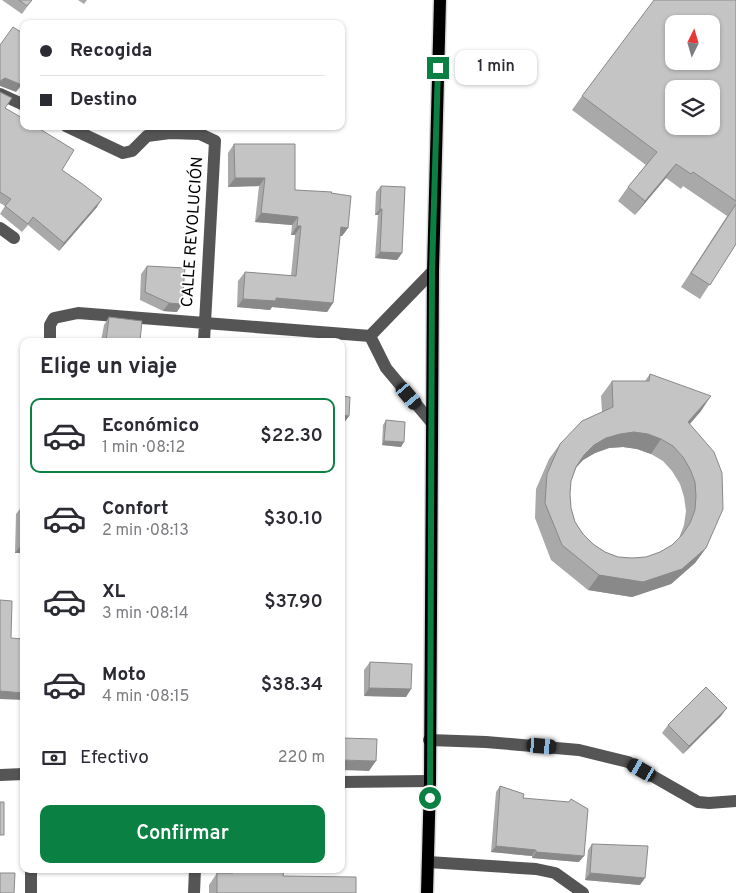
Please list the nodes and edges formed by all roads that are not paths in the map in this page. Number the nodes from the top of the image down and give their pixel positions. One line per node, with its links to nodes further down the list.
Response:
1 (440, 0): 7 (main road)
2 (0, 94): 3 (street)
3 (20, 103)
4 (74, 130): 8 (street, CALLE REVOLUCIÓN)
5 (0, 228): 6 (street)
6 (14, 238)
7 (432, 271): 9 (street); 12 (main road)
8 (204, 324): 9 (street); 10 (street); 11 (street, CALLE REVOLUCIÓN)
9 (370, 336): 12 (street)
10 (50, 338)
11 (204, 338)
12 (432, 422): 13 (main road)
13 (429, 740): 17 (main road); 18 (street)
14 (20, 774): 15 (street)
15 (0, 775)
16 (345, 782): 17 (street)
17 (430, 782): 19 (main road)
18 (736, 801)
19 (428, 862): 24 (main road); 25 (street)
20 (31, 873): 22 (street)
21 (195, 873): 23 (street)
22 (31, 893)
23 (194, 893)
24 (427, 893)
25 (583, 893)

